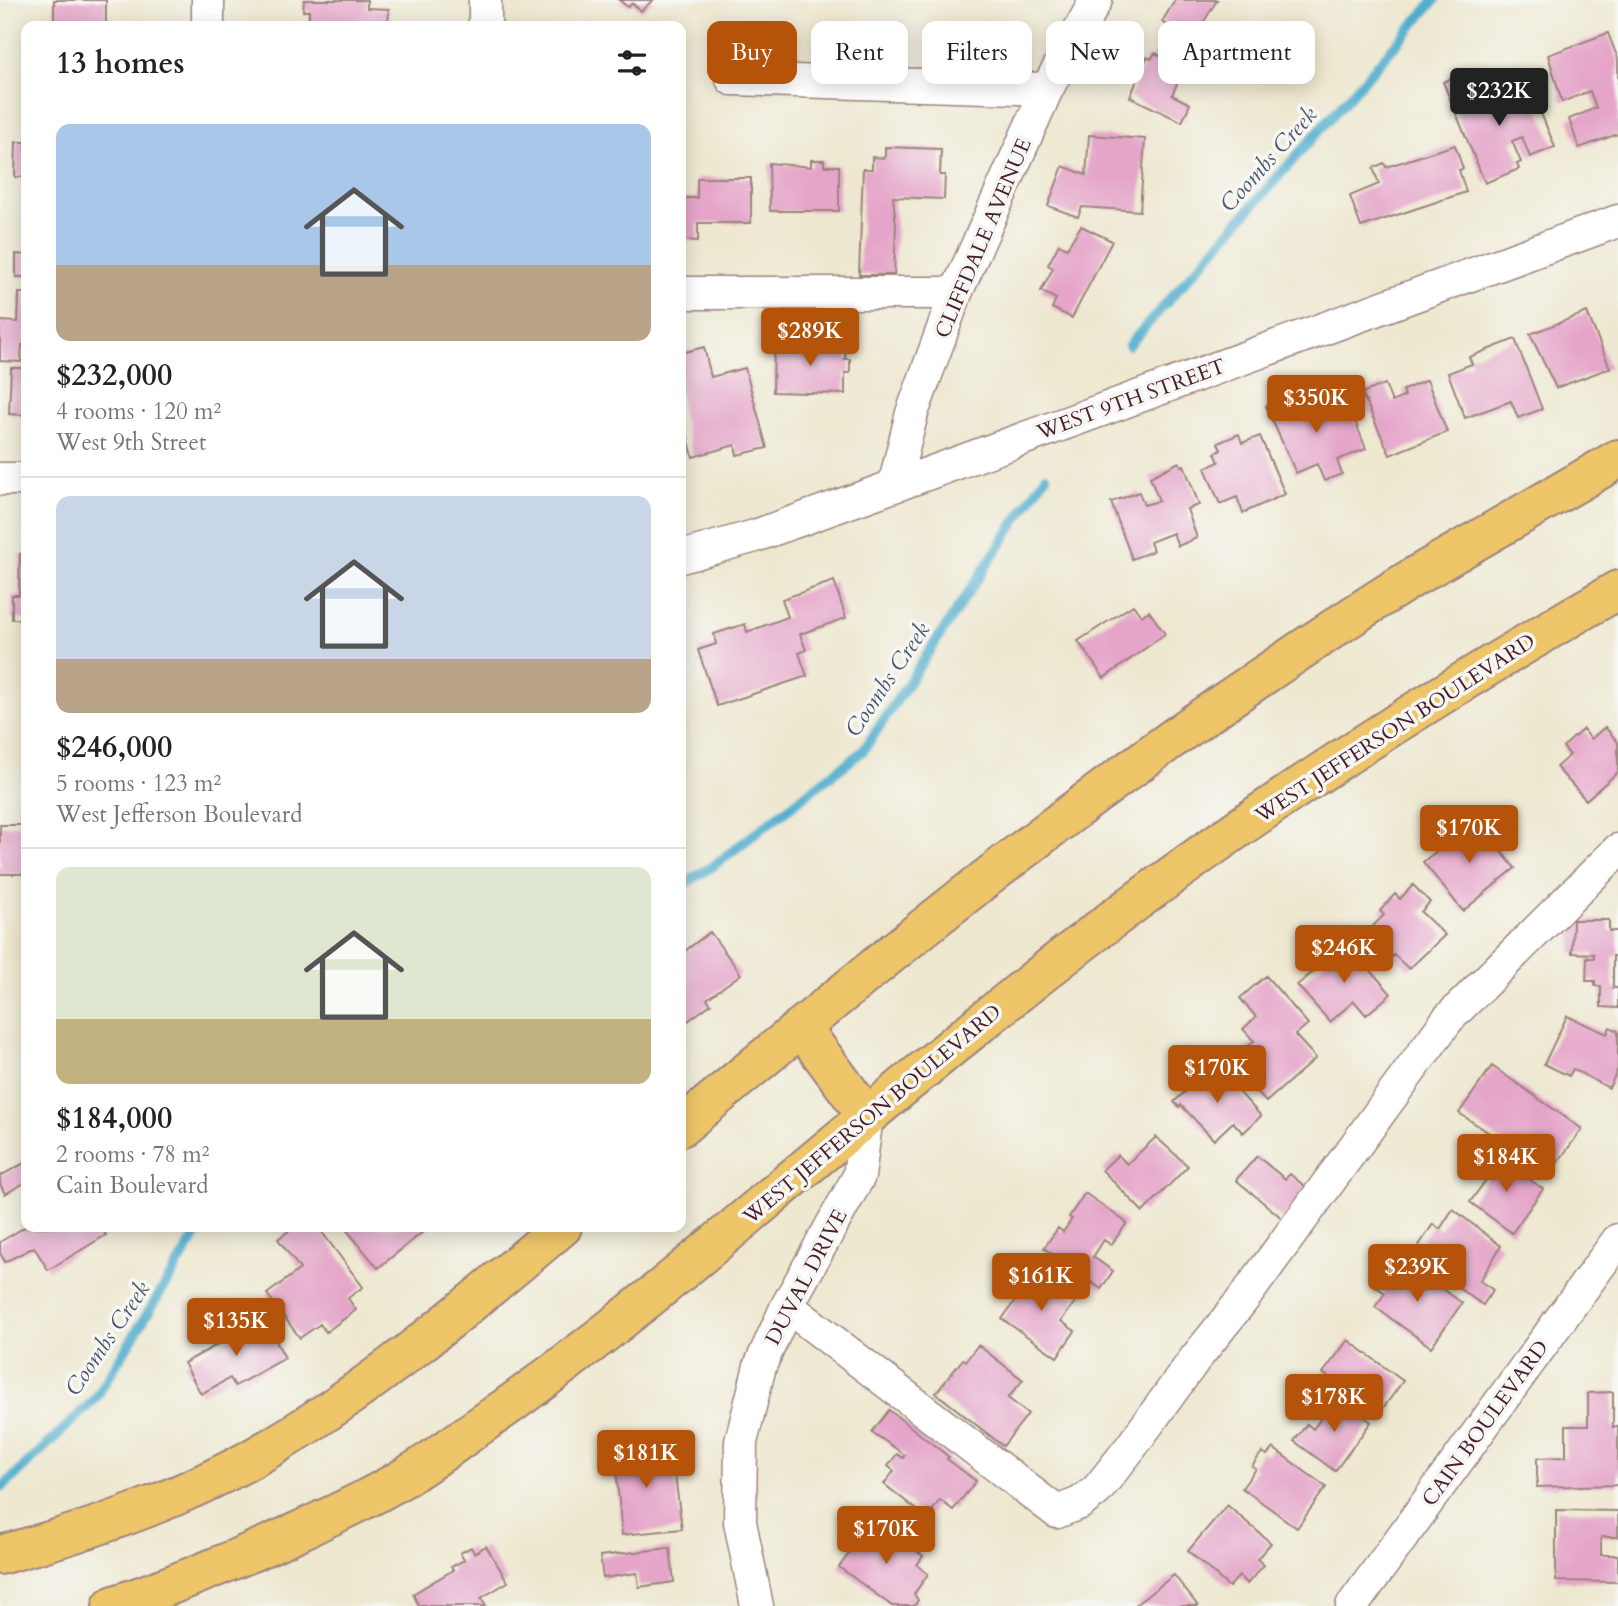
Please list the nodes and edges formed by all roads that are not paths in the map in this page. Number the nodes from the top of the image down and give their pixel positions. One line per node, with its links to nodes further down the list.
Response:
1 (208, 0): 4 (street)
2 (485, 0): 5 (street)
3 (1096, 0): 7 (street, CLIFFDALE AVENUE)
4 (208, 21)
5 (485, 21)
6 (797, 81): 7 (street)
7 (1047, 89): 10 (street, CLIFFDALE AVENUE)
8 (1618, 220): 14 (street, WEST 9TH STREET)
9 (686, 293): 10 (street)
10 (956, 293): 14 (street, CLIFFDALE AVENUE)
11 (1618, 459): 18 (main road)
12 (0, 479): 13 (street)
13 (21, 479)
14 (894, 486): 15 (street, WEST 9TH STREET)
15 (686, 556)
16 (1618, 590): 19 (main road, WEST JEFFERSON BOULEVARD)
17 (1618, 850): 23 (street)
18 (800, 1027): 19 (main road); 20 (main road)
19 (867, 1116): 23 (street, DUVAL DRIVE); 25 (main road, WEST JEFFERSON BOULEVARD)
20 (686, 1123)
21 (556, 1232): 24 (main road)
22 (1618, 1240): 27 (street, CAIN BOULEVARD)
23 (787, 1306): 26 (street, DUVAL DRIVE)
24 (0, 1555)
25 (111, 1606)
26 (757, 1606)
27 (1352, 1606)

